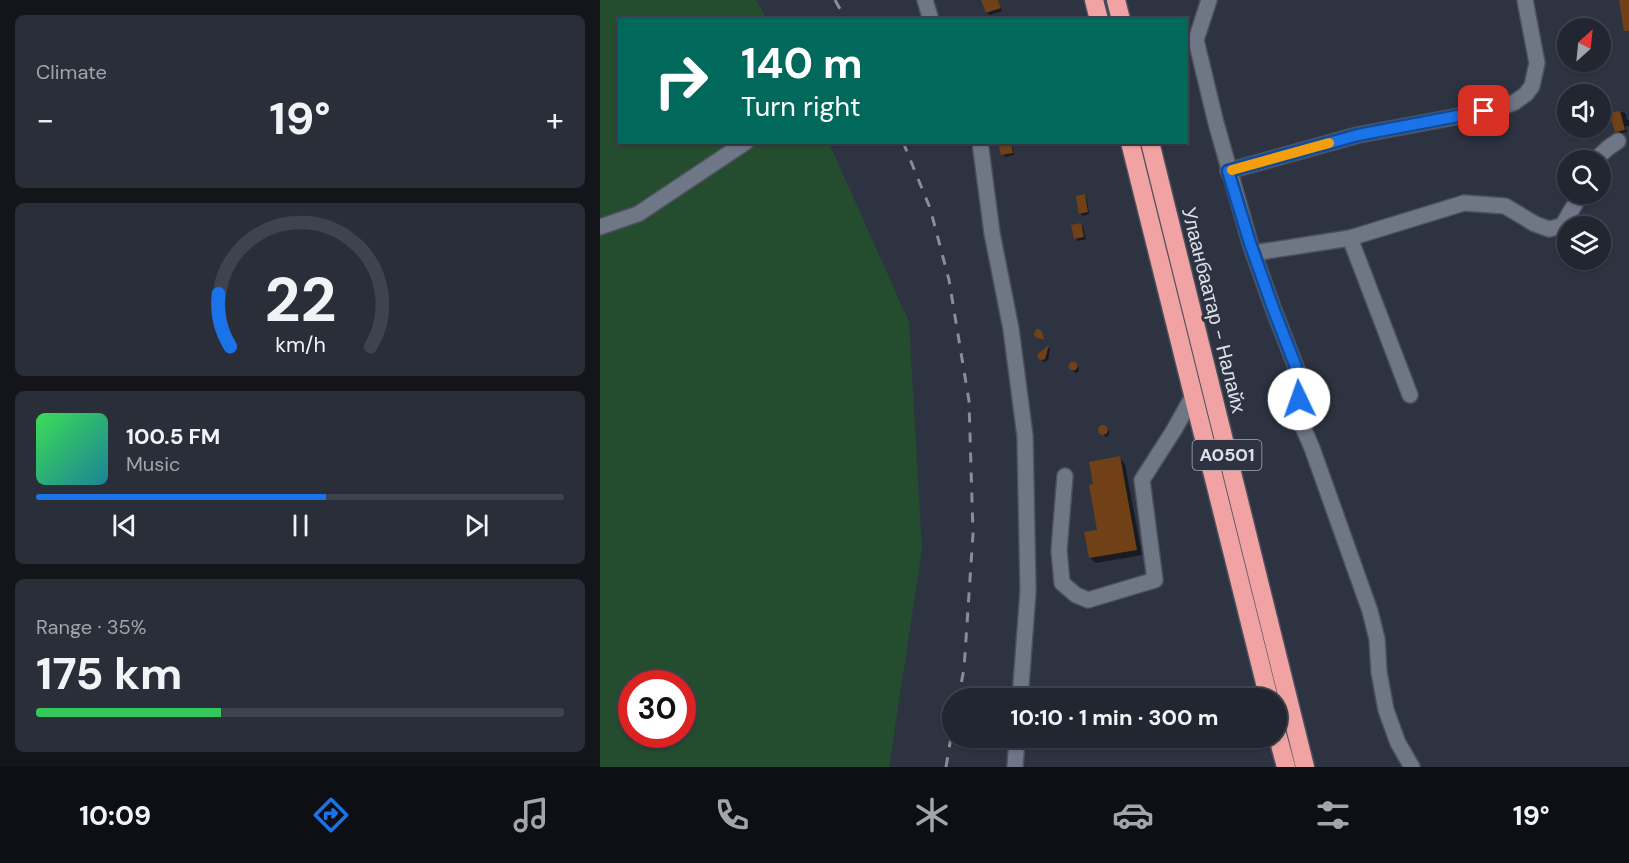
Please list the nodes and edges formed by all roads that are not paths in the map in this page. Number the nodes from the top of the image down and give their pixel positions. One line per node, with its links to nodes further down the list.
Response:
1 (925, 0): 6 (street)
2 (1094, 0): 7 (highway)
3 (1116, 0): 8 (highway)
4 (1209, 0): 15 (street)
5 (1525, 0): 15 (street)
6 (930, 18)
7 (1098, 18)
8 (1120, 18)
9 (1618, 141): 14 (street)
10 (743, 144): 17 (street)
11 (980, 144): 23 (street)
12 (1130, 144): 20 (highway, Улаанбаатар - Налайх / A0501)
13 (1150, 144): 29 (highway, Улаанбаатар - Налайх / A0501)
14 (1606, 150)
15 (1228, 171): 19 (street)
16 (1575, 204): 18 (street)
17 (600, 227)
18 (1350, 238): 19 (street); 21 (street)
19 (1254, 253): 30 (street)
20 (1193, 396): 22 (street); 24 (highway, Улаанбаатар - Налайх / A0501)
21 (1410, 396)
22 (1065, 476)
23 (1021, 688)
24 (1266, 688)
25 (1016, 748): 27 (street)
26 (1281, 748): 28 (highway)
27 (1015, 767)
28 (1286, 767)
29 (1305, 767)
30 (1412, 767)

